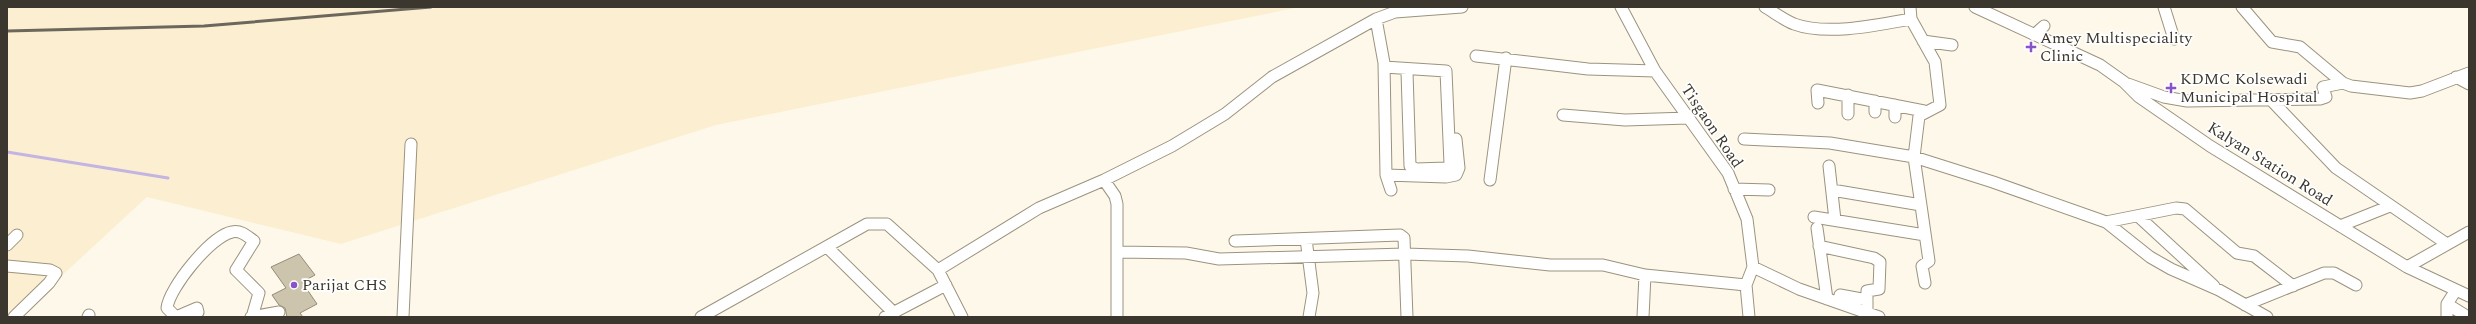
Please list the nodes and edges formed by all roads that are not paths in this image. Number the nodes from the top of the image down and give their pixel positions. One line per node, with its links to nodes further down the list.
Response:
1 (1462, 7): 8 (street)
2 (1621, 7): 18 (street, Tisgaon Road)
3 (1765, 7): 9 (street)
4 (1910, 7): 9 (street)
5 (1975, 7): 11 (street, Kalyan Station Road)
6 (2164, 7): 12 (street)
7 (2242, 7): 23 (street)
8 (1376, 19): 17 (street); 41 (street)
9 (1911, 19): 13 (street)
10 (2044, 26): 11 (street)
11 (2034, 35): 22 (street, Kalyan Station Road)
12 (2174, 39)
13 (1923, 41): 14 (street); 30 (street)
14 (1952, 45)
15 (1476, 56): 16 (street)
16 (1506, 58): 18 (street); 42 (street)
17 (1384, 65): 19 (street); 40 (street); 40 (street)
18 (1655, 71): 35 (street, Tisgaon Road)
19 (1407, 72)
20 (2469, 73): 21 (street)
21 (2456, 77): 23 (street); 24 (street)
22 (2124, 82): 26 (street); 52 (street, Kalyan Station Road)
23 (2343, 83): 26 (street)
24 (2469, 84)
25 (1854, 93): 27 (street); 28 (street); 32 (street)
26 (2271, 100): 48 (street)
27 (1875, 101): 29 (street); 31 (street)
28 (1818, 103)
29 (1895, 105): 30 (street); 34 (street)
30 (1924, 111): 38 (street)
31 (1875, 112)
32 (1848, 114)
33 (1564, 116): 35 (street)
34 (1895, 117)
35 (1688, 118): 43 (street, Tisgaon Road)
36 (1744, 139): 38 (street)
37 (411, 144): 90 (street)
38 (1914, 157): 47 (street); 51 (street)
39 (1829, 166): 46 (street)
40 (1386, 175): 44 (street)
41 (1104, 180): 62 (street); 68 (street)
42 (1490, 180)
43 (1734, 189): 45 (street); 66 (street, Tisgaon Road)
44 (1390, 190)
45 (1769, 190)
46 (1832, 190): 47 (street); 50 (street)
47 (1921, 205): 55 (street)
48 (2390, 206): 52 (street); 59 (street)
49 (2138, 216): 51 (street); 74 (street); 75 (street)
50 (1835, 220): 55 (street); 60 (street)
51 (2106, 222): 75 (street)
52 (2340, 226): 67 (street, Kalyan Station Road)
53 (2469, 232): 59 (street)
54 (17, 235): 58 (street)
55 (1925, 235): 70 (street)
56 (1306, 239): 57 (street); 63 (street); 64 (street)
57 (1235, 241)
58 (7, 244)
59 (2447, 244): 67 (street)
60 (1819, 246): 79 (street); 80 (street)
61 (827, 247): 68 (street); 85 (street); 91 (street)
62 (1117, 252): 64 (street); 93 (street)
63 (1406, 254): 64 (street); 69 (street); 95 (street)
64 (1308, 257): 94 (street)
65 (7, 266): 86 (street)
66 (1753, 267): 72 (street, Tisgaon Road); 79 (street)
67 (2407, 267): 76 (street, Kalyan Station Road)
68 (938, 270): 71 (street)
69 (1644, 275): 72 (street); 96 (street)
70 (1925, 283)
71 (946, 285): 85 (street); 92 (street)
72 (1746, 285): 97 (street, Tisgaon Road)
73 (2356, 285): 74 (street)
74 (2293, 286): 82 (street)
75 (2219, 290): 82 (street)
76 (2456, 290): 78 (street, Kalyan Station Road); 81 (street)
77 (1840, 295): 80 (street)
78 (2469, 296)
79 (1827, 299): 83 (street)
80 (1867, 300): 83 (street)
81 (2447, 304): 100 (street); 101 (street)
82 (2245, 305): 99 (street)
83 (1867, 313): 98 (street)
84 (271, 314): 89 (street)
85 (891, 315)
86 (14, 317)
87 (176, 317): 88 (street); 89 (street)
88 (189, 317)
89 (252, 317)
90 (403, 317)
91 (701, 317)
92 (962, 317)
93 (1117, 317)
94 (1309, 317)
95 (1407, 317)
96 (1643, 317)
97 (1749, 317)
98 (1879, 317)
99 (2267, 317)
100 (2447, 317)
101 (2468, 317)

